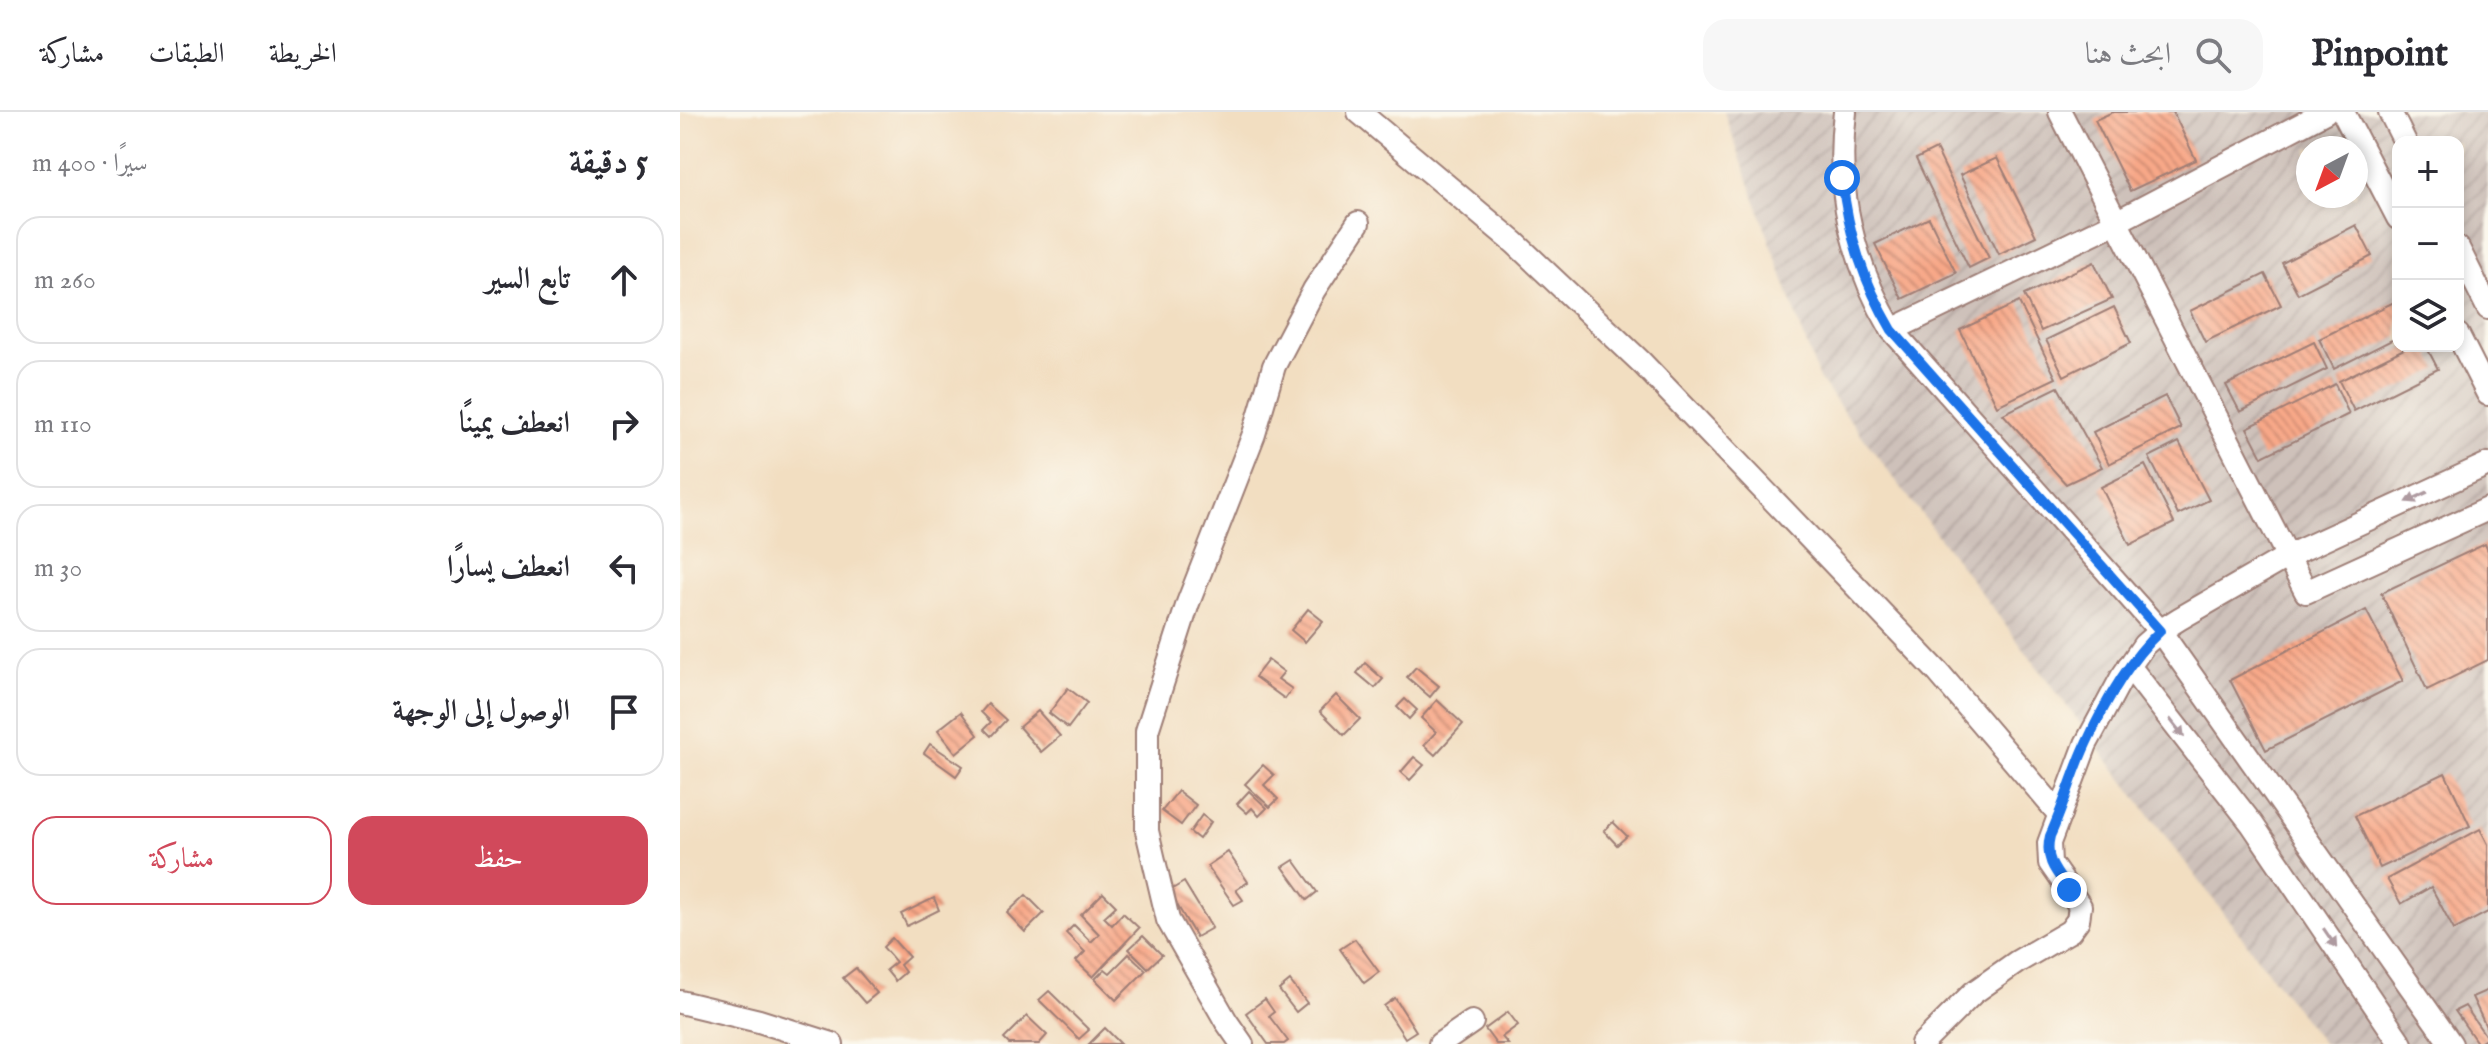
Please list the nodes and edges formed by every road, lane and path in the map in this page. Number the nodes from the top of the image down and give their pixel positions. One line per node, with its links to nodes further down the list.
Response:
1 (1359, 112): 21 (street)
2 (1845, 112): 13 (street)
3 (2060, 112): 9 (street)
4 (2325, 112): 9 (street)
5 (2343, 112): 8 (street)
6 (2390, 112): 7 (street)
7 (2402, 136)
8 (2393, 208)
9 (2116, 222): 13 (street); 18 (street)
10 (1358, 223): 25 (street)
11 (2464, 260): 12 (street)
12 (2488, 308)
13 (1892, 330): 19 (street)
14 (2464, 347): 15 (street)
15 (2488, 394)
16 (2488, 464): 18 (street, one-way to 18)
17 (2488, 509): 18 (street)
18 (2288, 556): 19 (street)
19 (2160, 631): 20 (street); 29 (street)
20 (2129, 666): 21 (street); 28 (street, one-way to 28)
21 (2060, 815): 27 (street)
22 (680, 1002): 24 (street)
23 (1472, 1022): 26 (street)
24 (832, 1044)
25 (1242, 1044)
26 (1440, 1044)
27 (1922, 1044)
28 (2401, 1044)
29 (2451, 1044)

